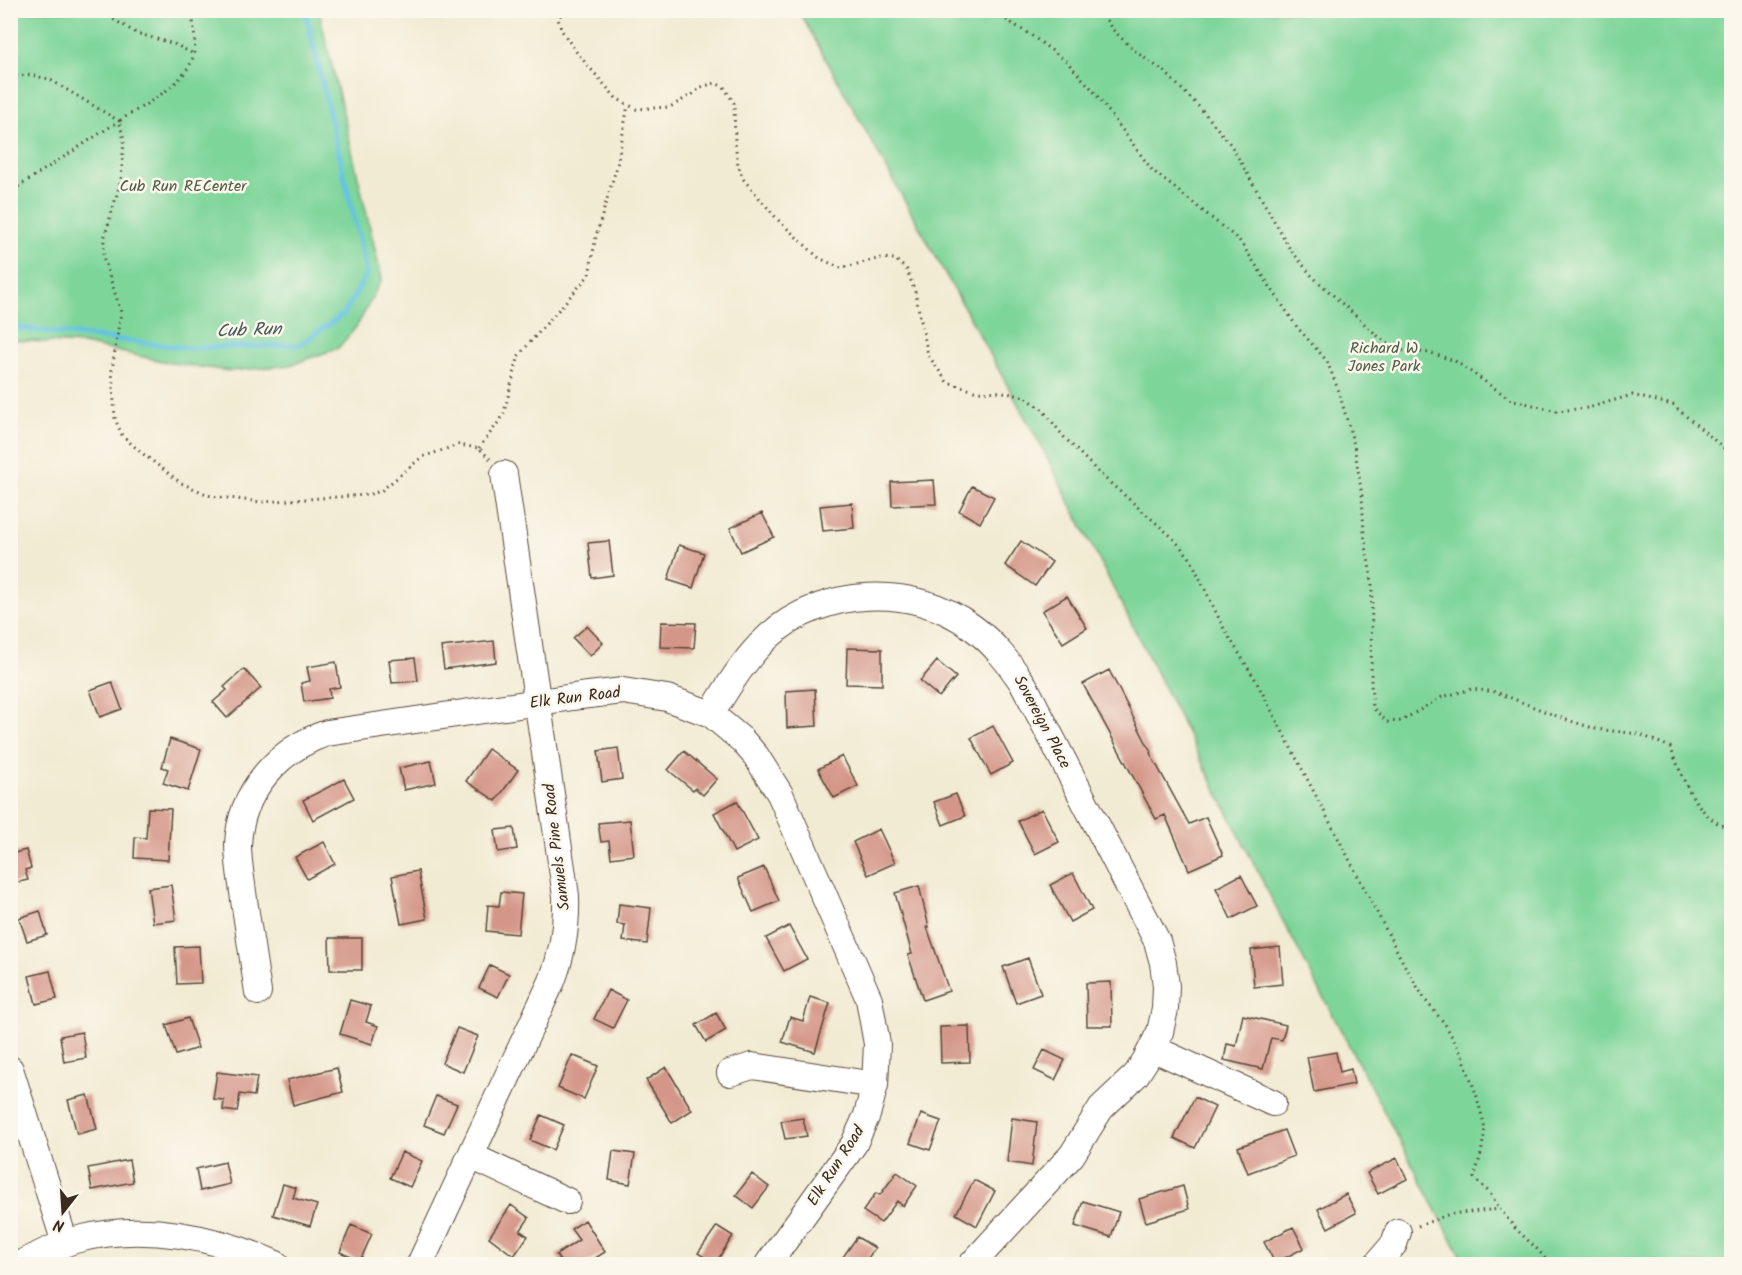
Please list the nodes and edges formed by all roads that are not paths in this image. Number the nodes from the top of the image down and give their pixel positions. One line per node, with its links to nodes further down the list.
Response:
1 (504, 474): 2 (street, Samuels Pine Road)
2 (537, 702): 3 (street, Elk Run Road); 4 (street, Elk Run Road); 10 (street, Samuels Pine Road)
3 (711, 714): 5 (street, Sovereign Place); 8 (street, Elk Run Road)
4 (258, 992)
5 (1152, 1048): 9 (street); 18 (street, Sovereign Place)
6 (10, 1069): 13 (street)
7 (730, 1073): 8 (street)
8 (875, 1085): 17 (street, Elk Run Road)
9 (1273, 1102)
10 (471, 1156): 11 (street); 16 (street, Samuels Pine Road)
11 (567, 1201)
12 (1398, 1233): 19 (street)
13 (65, 1243): 14 (street); 15 (street)
14 (20, 1264)
15 (276, 1264)
16 (420, 1264)
17 (768, 1264)
18 (972, 1264)
19 (1377, 1264)

